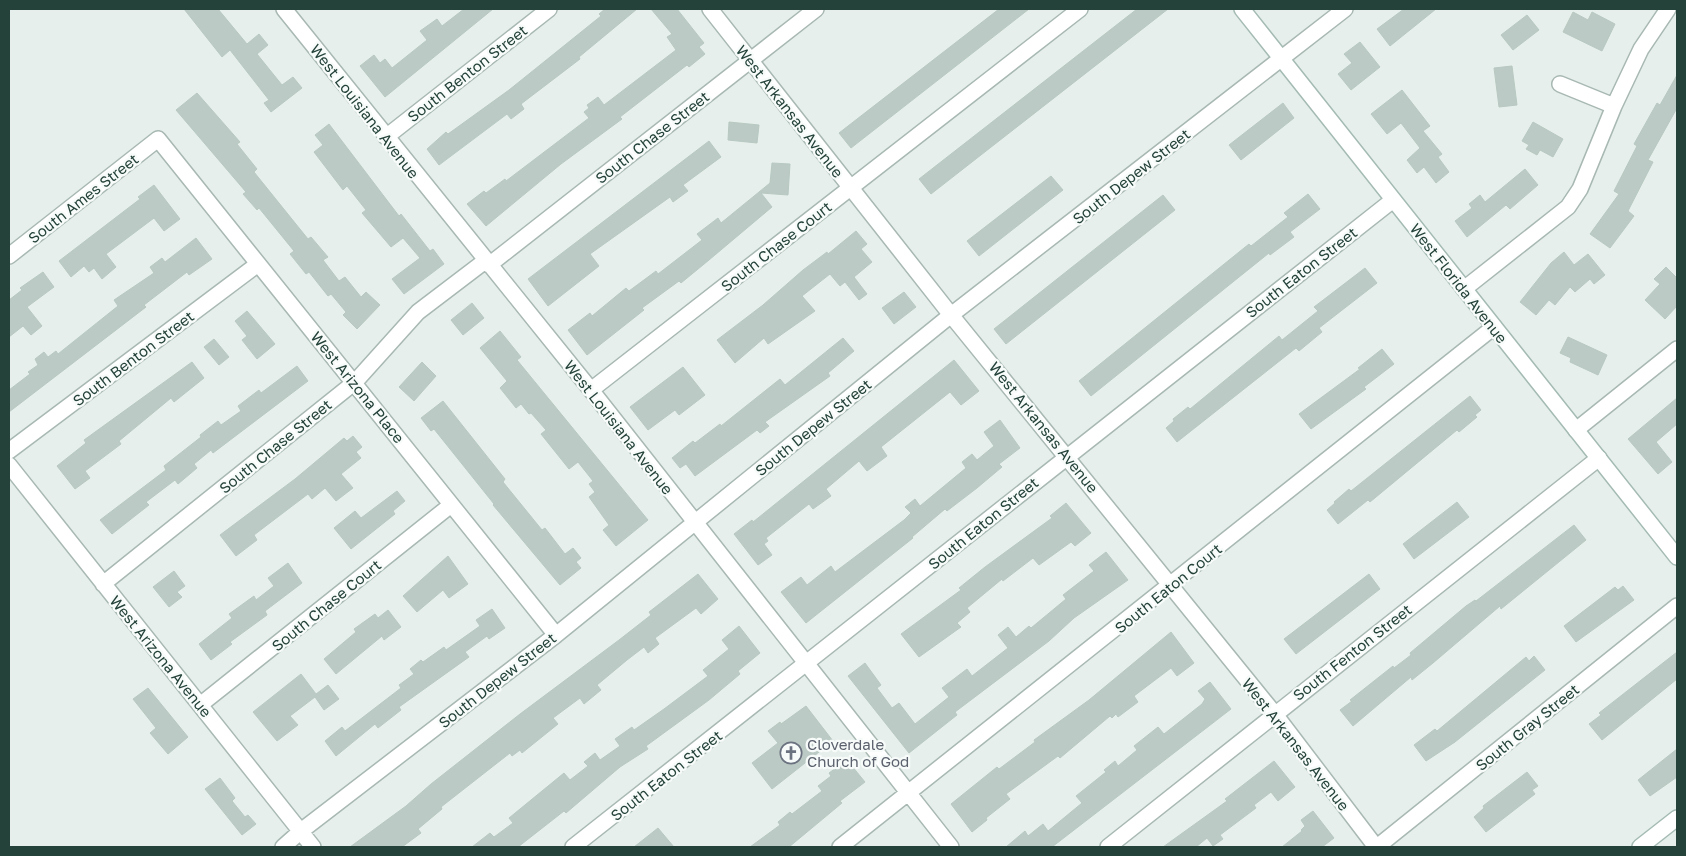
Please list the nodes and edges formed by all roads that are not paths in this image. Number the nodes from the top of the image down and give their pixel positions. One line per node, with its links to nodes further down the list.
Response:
1 (284, 9): 13 (street, West Louisiana Avenue)
2 (548, 9): 13 (street, South Benton Street)
3 (710, 9): 10 (street, West Arkansas Avenue)
4 (816, 9): 10 (street, South Chase Street)
5 (1080, 9): 15 (street, South Chase Court)
6 (1242, 9): 9 (street, West Florida Avenue)
7 (1345, 9): 9 (street, South Depew Street)
8 (1668, 9): 12 (street)
9 (1281, 58): 16 (street, West Florida Avenue); 21 (street, South Depew Street)
10 (750, 60): 15 (street, West Arkansas Avenue); 18 (street, South Chase Street)
11 (1560, 84): 12 (street)
12 (1614, 106): 20 (street)
13 (386, 137): 18 (street, West Louisiana Avenue)
14 (158, 139): 17 (street, South Ames Street); 19 (street, West Arizona Place)
15 (850, 188): 21 (street, West Arkansas Avenue); 25 (street, South Chase Court)
16 (1393, 200): 20 (street, West Florida Avenue); 28 (street, South Eaton Street)
17 (9, 256)
18 (487, 263): 24 (street, South Chase Street); 25 (street, West Louisiana Avenue)
19 (258, 264): 24 (street, West Arizona Place); 27 (street, South Benton Street)
20 (1464, 289): 22 (street, West Florida Avenue)
21 (952, 315): 28 (street, West Arkansas Avenue); 32 (street, South Depew Street)
22 (1494, 327): 26 (street, West Florida Avenue); 35 (street, South Eaton Court)
23 (1677, 349): 26 (street)
24 (355, 382): 31 (street, West Arizona Place); 34 (street, South Chase Street)
25 (591, 390): 32 (street, West Louisiana Avenue)
26 (1576, 430): 29 (street, West Florida Avenue)
27 (9, 451)
28 (1067, 456): 35 (street, West Arkansas Avenue); 38 (street, South Eaton Street)
29 (1599, 458): 33 (street, West Florida Avenue); 40 (street, South Fenton Street)
30 (9, 465): 34 (street, West Arizona Avenue)
31 (452, 505): 37 (street, West Arizona Place); 39 (street, South Chase Court)
32 (694, 523): 37 (street, South Depew Street); 38 (street, West Louisiana Avenue)
33 (1677, 557)
34 (103, 584): 39 (street, West Arizona Avenue)
35 (1171, 586): 40 (street, West Arkansas Avenue); 41 (street, South Eaton Court)
36 (1677, 606): 50 (street, South Gray Street)
37 (556, 635): 43 (street, South Depew Street)
38 (806, 665): 41 (street, West Louisiana Avenue); 46 (street, South Eaton Street)
39 (200, 705): 43 (street, West Arizona Avenue)
40 (1274, 713): 49 (street, South Fenton Street); 50 (street, West Arkansas Avenue)
41 (909, 792): 47 (street, South Eaton Court); 48 (street, West Louisiana Avenue)
42 (1677, 818): 51 (street)
43 (300, 831): 44 (street, South Depew Street); 45 (street, West Arizona Avenue)
44 (284, 847)
45 (313, 847)
46 (573, 847)
47 (840, 847)
48 (951, 847)
49 (1108, 847)
50 (1377, 847)
51 (1640, 847)

